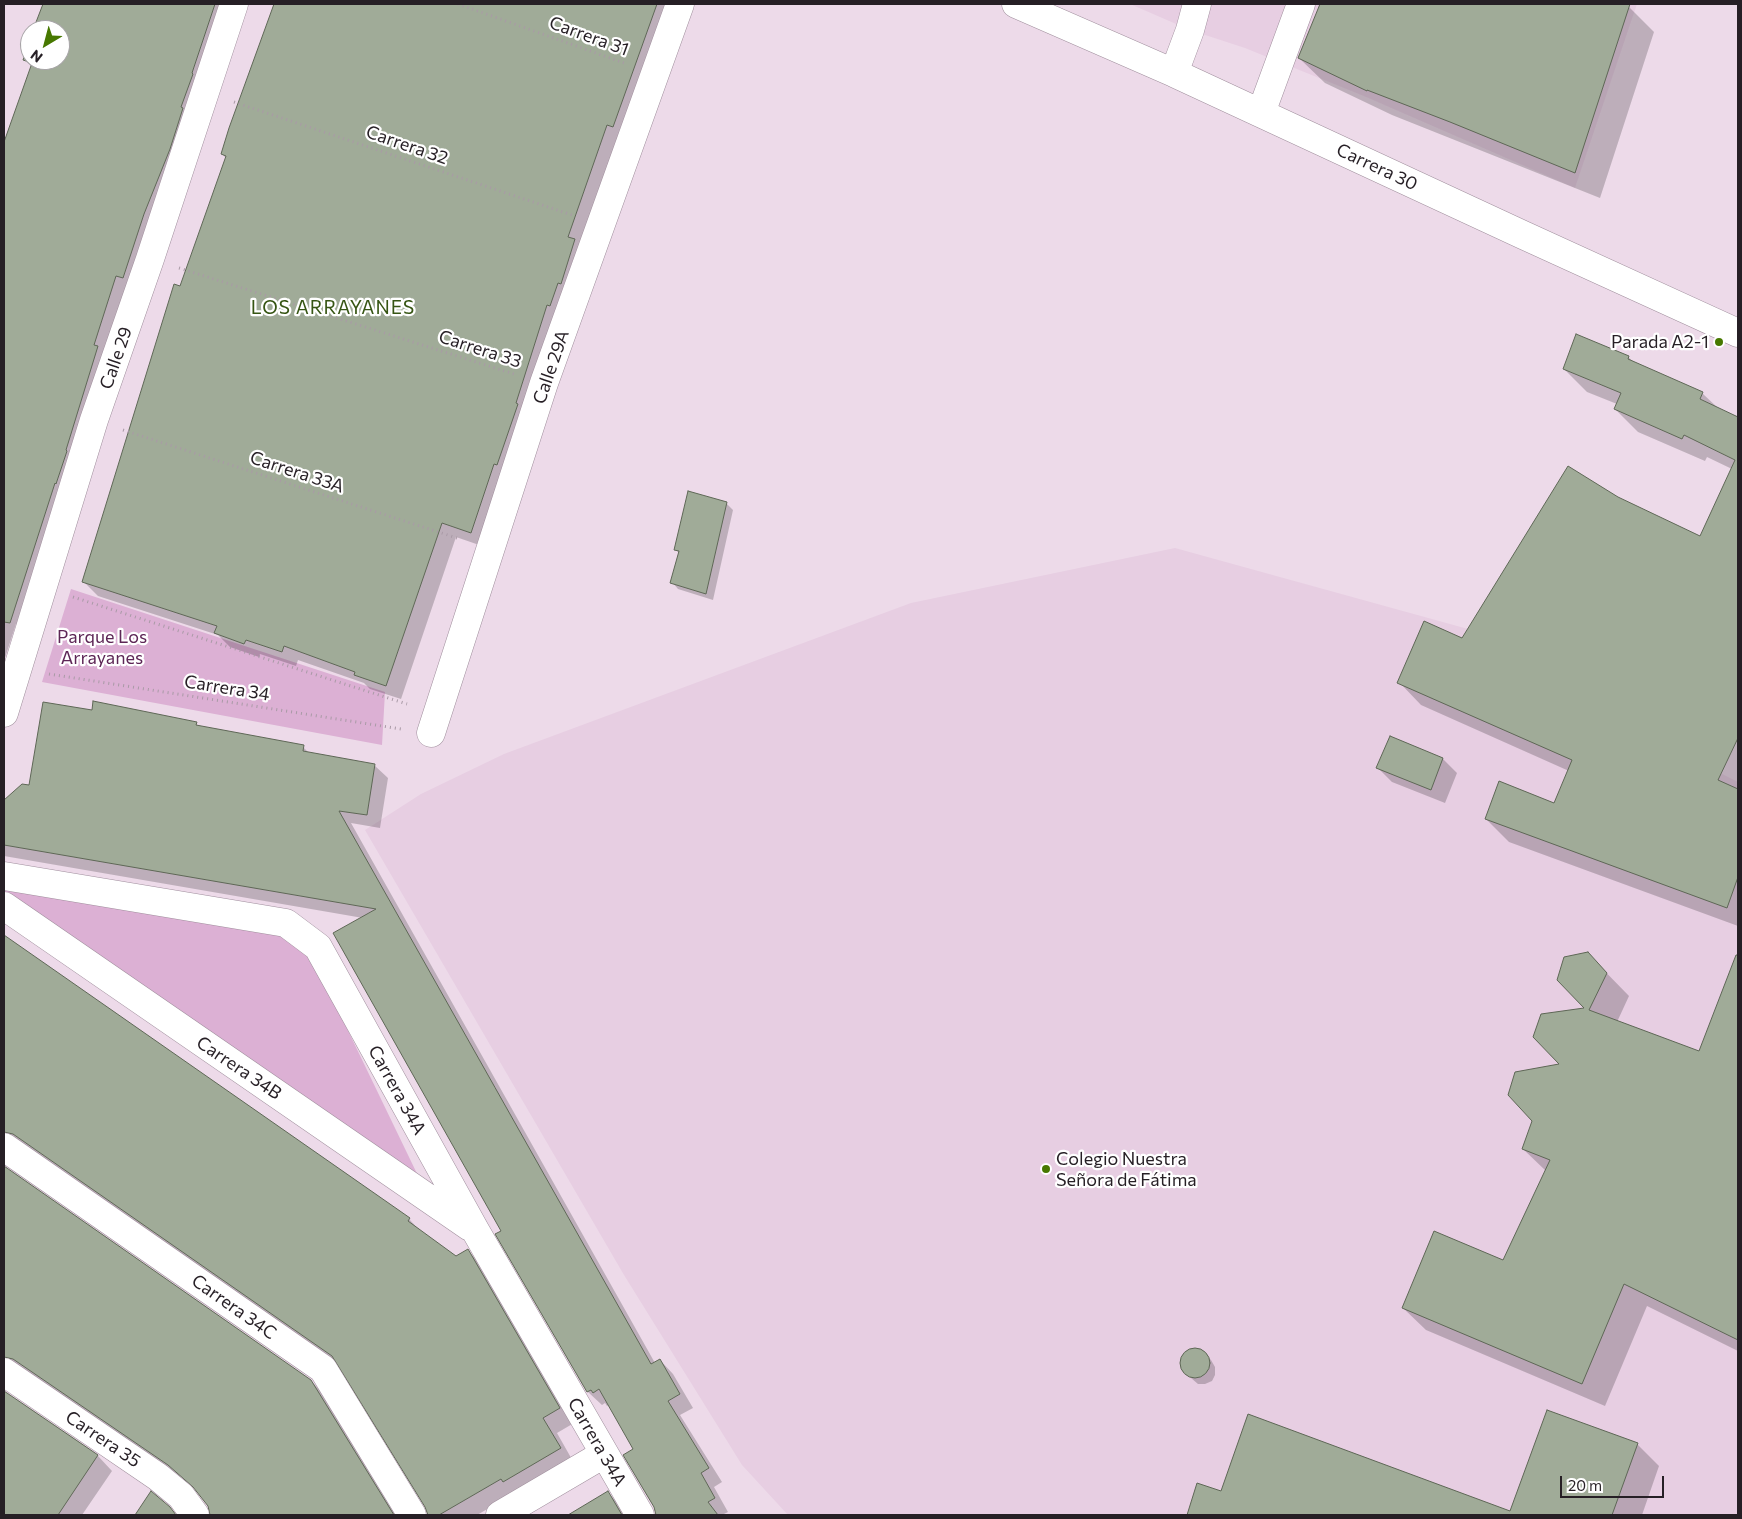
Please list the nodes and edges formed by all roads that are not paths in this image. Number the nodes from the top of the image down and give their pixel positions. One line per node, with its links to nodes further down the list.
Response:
1 (234, 4): 9 (street, Calle 29)
2 (680, 4): 10 (street, Calle 29A)
3 (1016, 4): 6 (street, Carrera 30)
4 (1197, 4): 6 (street)
5 (1301, 4): 7 (street)
6 (1174, 73): 7 (street, Carrera 30)
7 (1261, 113): 8 (street, Carrera 30)
8 (1738, 333)
9 (4, 714)
10 (434, 724)
11 (4, 876): 14 (street, Carrera 34A)
12 (4, 906): 14 (street, Carrera 34B)
13 (4, 1147): 18 (street, Carrera 34C)
14 (475, 1230): 16 (street, Carrera 34A)
15 (4, 1372): 17 (street, Carrera 35)
16 (604, 1454): 19 (street); 20 (street, Carrera 34A)
17 (195, 1515)
18 (412, 1515)
19 (500, 1515)
20 (640, 1515)

